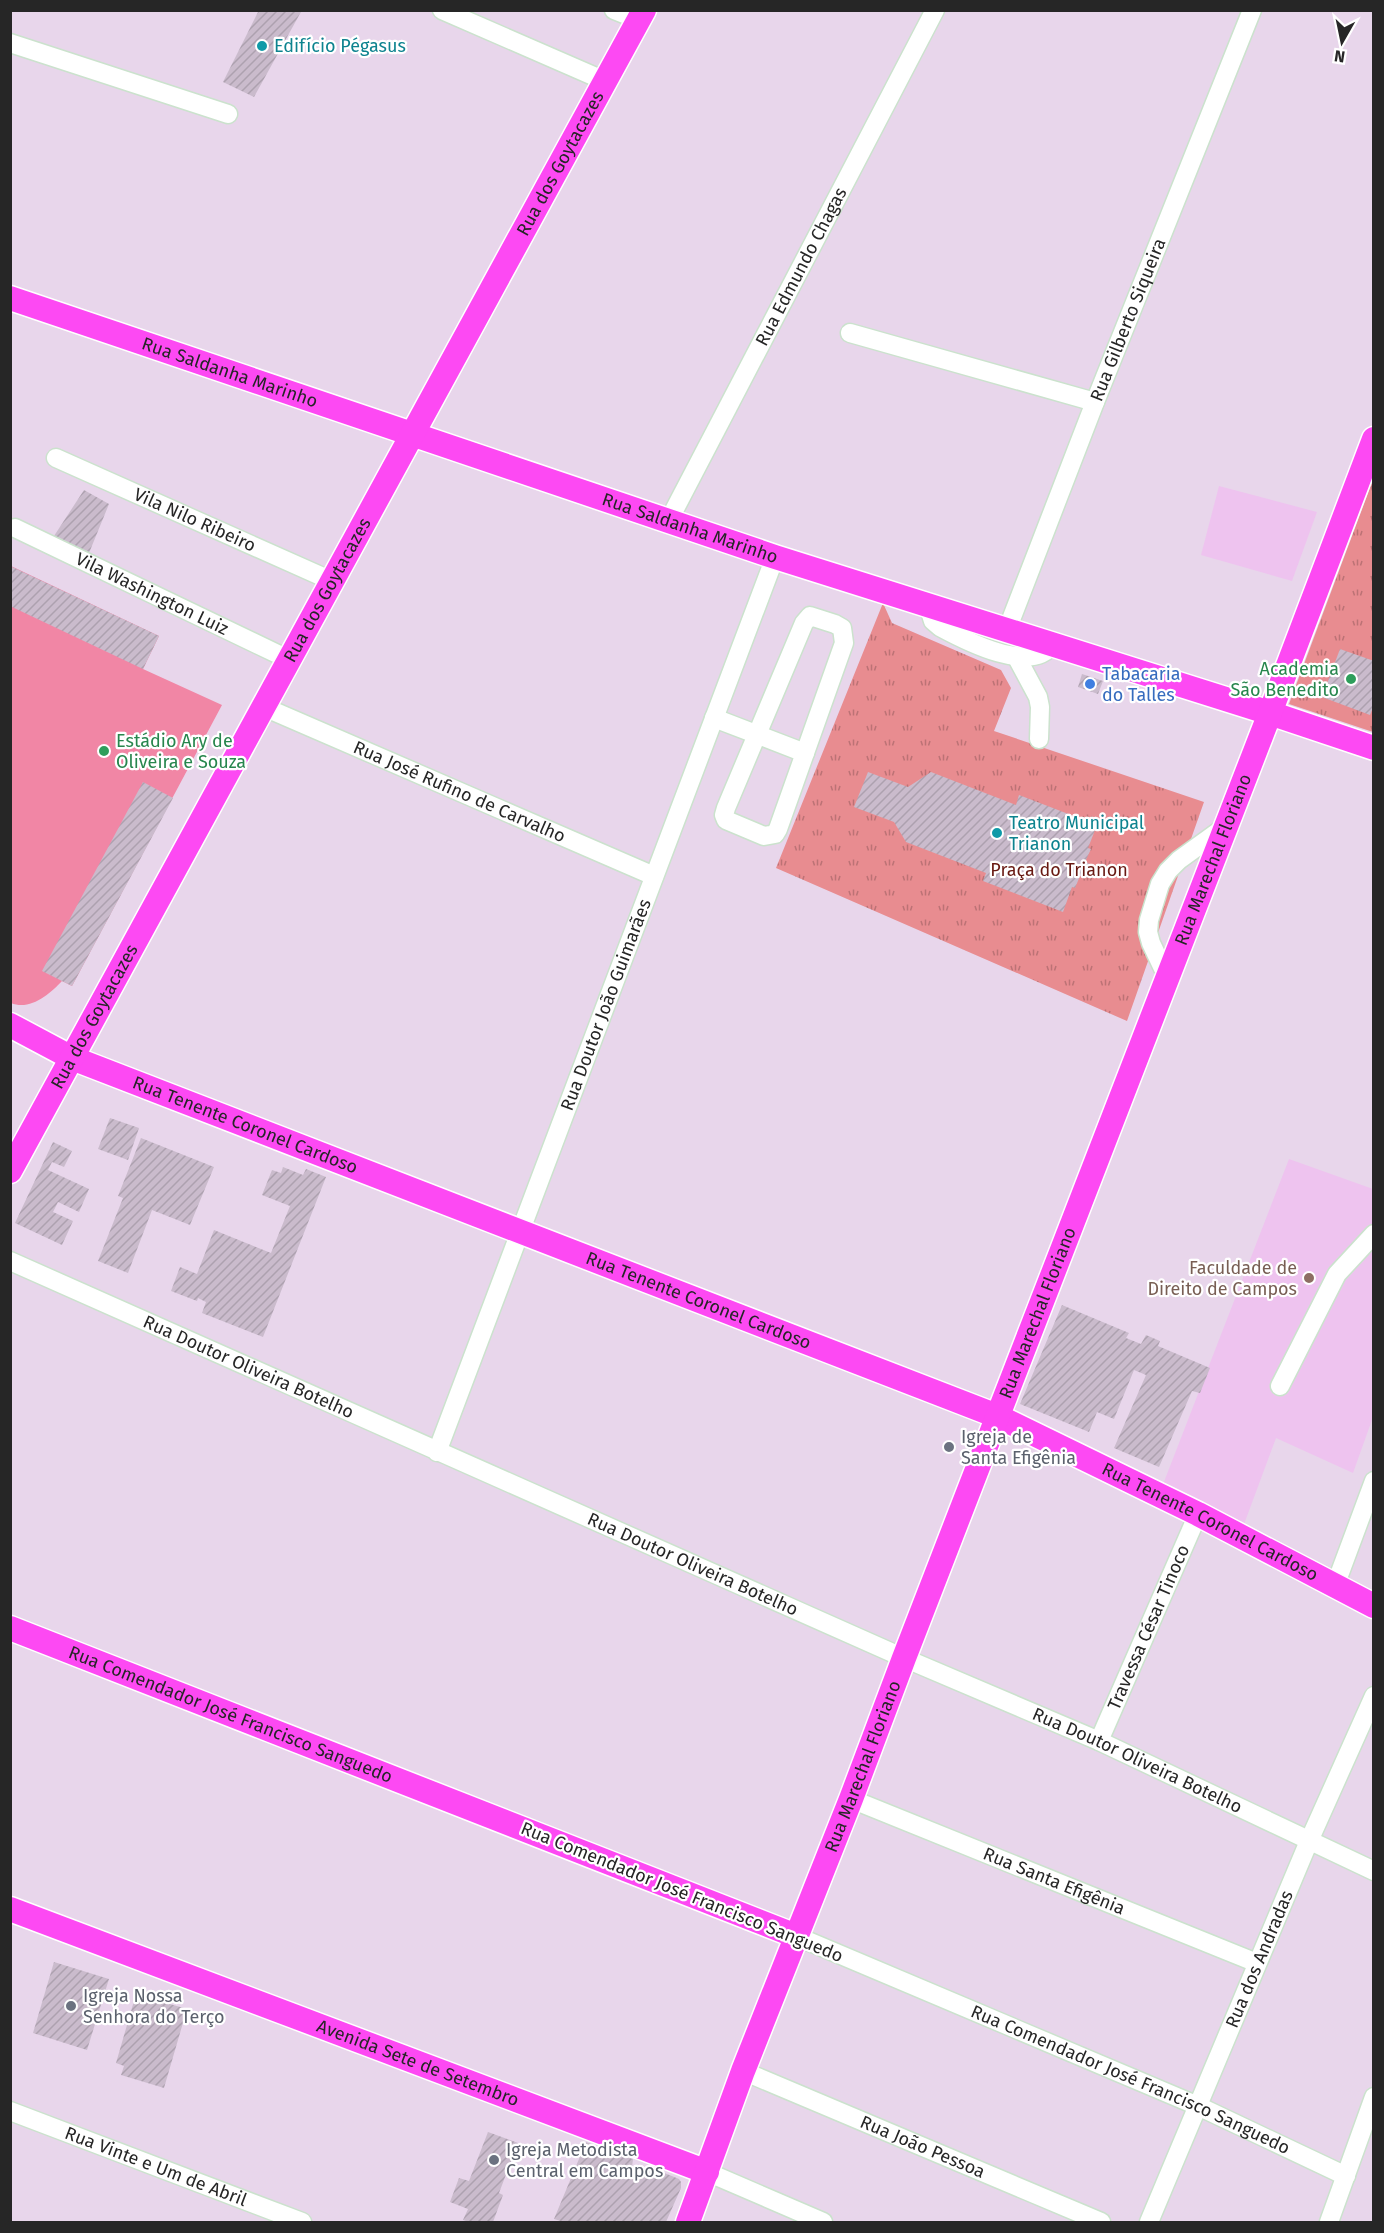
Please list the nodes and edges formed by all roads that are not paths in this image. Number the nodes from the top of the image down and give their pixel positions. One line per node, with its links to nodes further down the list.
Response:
1 (442, 10): 7 (street)
2 (614, 10): 5 (street)
3 (935, 10): 15 (street, Rua Edmundo Chagas)
4 (1252, 10): 11 (street, Rua Gilberto Siqueira)
5 (641, 15): 7 (main road, Rua dos Goytacazes)
6 (10, 43): 8 (street)
7 (605, 81): 12 (main road, Rua dos Goytacazes)
8 (228, 114)
9 (10, 298): 12 (main road, Rua Saldanha Marinho)
10 (850, 333): 11 (street)
11 (1095, 402): 20 (street, Rua Gilberto Siqueira)
12 (412, 435): 15 (main road, Rua Saldanha Marinho); 18 (main road, Rua dos Goytacazes)
13 (1374, 439): 25 (main road, Rua Marechal Floriano)
14 (56, 458): 18 (street, Vila Nilo Ribeiro)
15 (668, 522): 17 (main road, Rua Saldanha Marinho)
16 (15, 528): 23 (street, Vila Washington Luiz)
17 (775, 557): 19 (main road, Rua Saldanha Marinho); 26 (street, Rua Doutor João Guimarães)
18 (332, 581): 23 (main road, Rua dos Goytacazes)
19 (928, 605): 20 (main road, Rua Saldanha Marinho); 22 (street)
20 (1007, 630): 21 (main road, Rua Saldanha Marinho)
21 (1053, 644): 22 (street); 25 (main road, Rua Saldanha Marinho)
22 (1016, 656): 28 (street)
23 (290, 660): 24 (main road, Rua dos Goytacazes)
24 (264, 707): 32 (street, Rua José Rufino de Carvalho); 35 (main road, Rua dos Goytacazes)
25 (1270, 713): 29 (main road, Rua Saldanha Marinho); 31 (main road, Rua Marechal Floriano)
26 (714, 718): 27 (street); 32 (street, Rua Doutor João Guimarães)
27 (758, 735): 30 (street); 30 (street); 30 (street)
28 (1039, 739)
29 (1374, 748)
30 (805, 753)
31 (1226, 826): 33 (main road, Rua Marechal Floriano); 33 (street)
32 (654, 876): 37 (street, Rua Doutor João Guimarães)
33 (1167, 977): 41 (main road, Rua Marechal Floriano)
34 (10, 1025): 35 (main road, Rua Tenente Coronel Cardoso)
35 (72, 1058): 36 (main road, Rua dos Goytacazes); 37 (main road, Rua Tenente Coronel Cardoso)
36 (14, 1158)
37 (520, 1232): 41 (main road, Rua Tenente Coronel Cardoso); 42 (street, Rua Doutor João Guimarães)
38 (1374, 1234): 40 (street)
39 (10, 1261): 42 (street, Rua Doutor Oliveira Botelho)
40 (1280, 1386)
41 (997, 1416): 44 (main road, Rua Tenente Coronel Cardoso); 48 (main road, Rua Marechal Floriano)
42 (437, 1452): 48 (street, Rua Doutor Oliveira Botelho)
43 (1374, 1481): 45 (street)
44 (1198, 1514): 45 (main road, Rua Tenente Coronel Cardoso); 50 (street, Travessa César Tinoco)
45 (1335, 1586): 46 (main road, Rua Tenente Coronel Cardoso)
46 (1374, 1606)
47 (10, 1628): 55 (main road, Rua Comendador José Francisco Sanguedo)
48 (904, 1658): 50 (street, Rua Doutor Oliveira Botelho); 51 (main road, Rua Marechal Floriano)
49 (1374, 1696): 52 (street, Rua dos Andradas)
50 (1099, 1741): 52 (street, Rua Doutor Oliveira Botelho)
51 (851, 1799): 55 (main road, Rua Marechal Floriano); 56 (street, Rua Santa Efigênia)
52 (1309, 1841): 53 (street, Rua Doutor Oliveira Botelho); 56 (street, Rua dos Andradas)
53 (1374, 1871)
54 (10, 1909): 61 (main road, Avenida Sete de Setembro)
55 (796, 1936): 57 (main road, Rua Marechal Floriano); 59 (street, Rua Comendador José Francisco Sanguedo)
56 (1257, 1963): 59 (street, Rua dos Andradas)
57 (743, 2072): 61 (main road, Rua Marechal Floriano); 66 (street, Rua João Pessoa)
58 (1374, 2097): 62 (street)
59 (1198, 2106): 62 (street, Rua Comendador José Francisco Sanguedo); 67 (street, Rua dos Andradas)
60 (10, 2111): 63 (street, Rua Vinte e Um de Abril)
61 (707, 2172): 64 (main road, Rua Marechal Floriano); 65 (street, Avenida Sete de Setembro)
62 (1346, 2176): 68 (street)
63 (302, 2223)
64 (688, 2223)
65 (823, 2223)
66 (1101, 2223)
67 (1149, 2223)
68 (1329, 2223)

